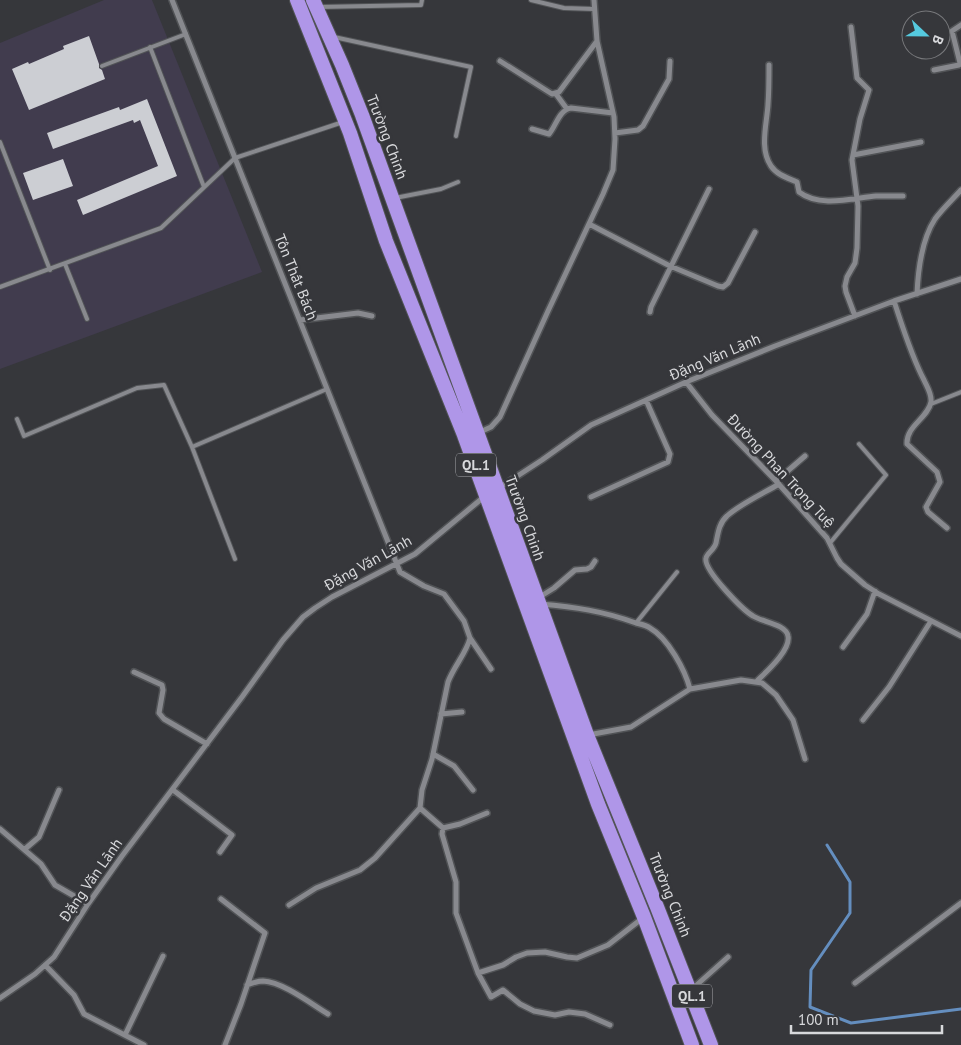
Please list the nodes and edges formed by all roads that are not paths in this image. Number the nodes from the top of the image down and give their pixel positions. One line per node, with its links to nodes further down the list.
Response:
1 (172, 0): 10 (street, Tôn Thất Bách)
2 (297, 0): 22 (highway, Trường Chinh / QL.1)
3 (422, 0): 6 (lane)
4 (531, 0): 7 (lane)
5 (594, 0): 7 (street)
6 (314, 3): 11 (highway, Trường Chinh / QL.1)
7 (594, 8): 12 (street)
8 (961, 25): 18 (street)
9 (852, 27): 28 (street)
10 (186, 34): 13 (lane); 29 (street, Tôn Thất Bách)
11 (329, 36): 25 (lane); 36 (highway, Trường Chinh / QL.1)
12 (597, 41): 19 (street); 21 (street)
13 (150, 47): 17 (lane); 31 (lane)
14 (670, 60): 24 (street)
15 (500, 62): 19 (street)
16 (769, 65): 35 (street)
17 (102, 66)
18 (934, 70)
19 (556, 94): 20 (street)
20 (567, 109): 21 (street); 23 (street)
21 (613, 113): 24 (street)
22 (345, 121): 29 (lane); 57 (highway, Trường Chinh / QL.1)
23 (532, 129)
24 (615, 133): 37 (street)
25 (456, 136)
26 (0, 142): 41 (lane)
27 (921, 142): 28 (street)
28 (853, 156): 35 (street)
29 (235, 158): 31 (lane); 50 (street, Tôn Thất Bách)
30 (458, 182): 36 (lane)
31 (204, 187): 39 (lane)
32 (709, 189): 40 (street)
33 (961, 190): 44 (street)
34 (904, 196): 35 (street)
35 (857, 198): 48 (street)
36 (393, 199): 57 (highway, Trường Chinh / QL.1)
37 (589, 224): 40 (street); 57 (street)
38 (755, 232): 40 (street)
39 (65, 264): 41 (lane); 49 (lane)
40 (670, 266): 46 (street)
41 (50, 270): 43 (lane)
42 (961, 279): 44 (street, Đặng Văn Lãnh)
43 (0, 287)
44 (917, 294): 45 (street, Đặng Văn Lãnh)
45 (894, 301): 48 (street, Đặng Văn Lãnh); 55 (street)
46 (650, 312)
47 (372, 316): 50 (street)
48 (855, 316): 51 (street, Đặng Văn Lãnh)
49 (87, 319)
50 (300, 320): 52 (street, Tôn Thất Bách)
51 (686, 382): 54 (street, Đặng Văn Lãnh); 61 (street, Đường Phan Trọng Tuệ)
52 (327, 389): 59 (lane); 68 (street, Tôn Thất Bách)
53 (961, 392): 55 (lane)
54 (646, 400): 62 (street, Đặng Văn Lãnh); 63 (street)
55 (931, 404): 64 (street)
56 (17, 419): 59 (lane)
57 (471, 434): 62 (highway, Trường Chinh / QL.1)
58 (859, 444): 65 (lane)
59 (192, 446): 66 (lane)
60 (805, 456): 61 (street)
61 (778, 482): 65 (street, Đường Phan Trọng Tuệ); 79 (street)
62 (492, 492): 68 (street, Đặng Văn Lãnh); 71 (highway, Trường Chinh / QL.1); 101 (highway, Trường Chinh / QL.1)
63 (591, 497)
64 (947, 528)
65 (830, 543): 70 (street, Đường Phan Trọng Tuệ)
66 (235, 559)
67 (596, 561): 71 (street)
68 (396, 563): 75 (street); 85 (street, Đặng Văn Lãnh)
69 (677, 572): 73 (lane)
70 (875, 591): 72 (street, Đường Phan Trọng Tuệ); 76 (street)
71 (539, 601): 73 (street); 84 (highway, Trường Chinh / QL.1)
72 (932, 621): 74 (street, Đường Phan Trọng Tuệ); 83 (street)
73 (636, 623): 80 (street)
74 (961, 636)
75 (470, 638): 77 (street); 82 (street)
76 (843, 647)
77 (491, 669)
78 (134, 672): 85 (street)
79 (757, 681): 80 (street); 87 (street)
80 (690, 689): 84 (street)
81 (462, 712): 82 (street)
82 (441, 714): 86 (street)
83 (863, 720)
84 (587, 735): 108 (highway, Trường Chinh / QL.1)
85 (207, 744): 89 (street, Đặng Văn Lãnh)
86 (433, 754): 90 (street); 91 (street)
87 (805, 759)
88 (59, 790): 95 (street)
89 (172, 790): 96 (street); 99 (street, Đặng Văn Lãnh)
90 (474, 790)
91 (420, 808): 93 (street); 100 (street)
92 (487, 812): 93 (street)
93 (443, 828): 105 (street)
94 (0, 829): 95 (street)
95 (25, 848): 99 (street)
96 (220, 852)
97 (221, 899): 107 (street)
98 (961, 903): 106 (street)
99 (88, 904): 104 (street, Đặng Văn Lãnh)
100 (289, 905)
101 (644, 917): 105 (street); 113 (highway, Trường Chinh / QL.1)
102 (163, 956): 112 (street)
103 (728, 957): 108 (street)
104 (45, 965): 109 (street, Đặng Văn Lãnh); 112 (street)
105 (478, 973): 111 (street)
106 (855, 983)
107 (247, 984): 110 (street); 115 (street)
108 (690, 990): 116 (highway, Trường Chinh / QL.1)
109 (0, 998)
110 (328, 1014)
111 (610, 1025)
112 (125, 1035): 114 (street)
113 (690, 1044)
114 (144, 1045)
115 (225, 1045)
116 (711, 1045)

